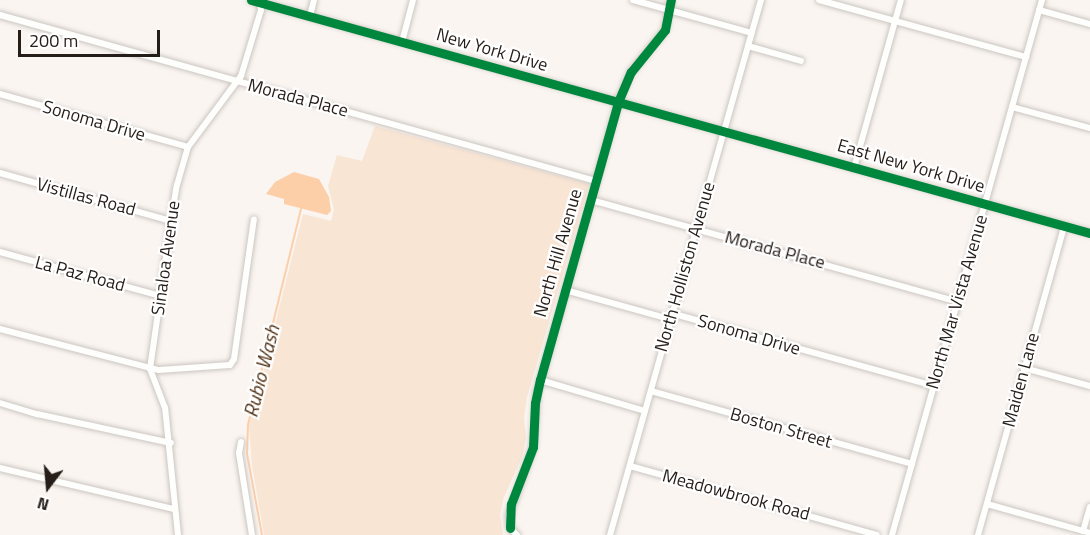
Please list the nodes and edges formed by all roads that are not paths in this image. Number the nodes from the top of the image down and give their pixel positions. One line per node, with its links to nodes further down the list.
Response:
1 (251, 0): 10 (street, New York Drive)
2 (314, 0): 14 (street)
3 (413, 0): 18 (street)
4 (633, 0): 11 (street)
5 (671, 0): 11 (street, North Hill Avenue)
6 (761, 0): 17 (street, North Holliston Avenue)
7 (819, 0): 15 (street)
8 (901, 0): 15 (street)
9 (1042, 0): 12 (street, North Mar Vista Avenue)
10 (260, 1): 14 (street, New York Drive); 22 (street, Sinaloa Avenue)
11 (670, 10): 17 (street); 24 (street, North Hill Avenue)
12 (1039, 10): 16 (street); 20 (street, North Mar Vista Avenue)
13 (0, 15): 22 (street, Morada Place)
14 (310, 16): 18 (street, New York Drive)
15 (896, 21): 20 (street); 29 (street)
16 (1090, 24)
17 (752, 33): 19 (street, North Holliston Avenue)
18 (402, 42): 24 (street, New York Drive)
19 (748, 46): 21 (street); 27 (street, North Holliston Avenue)
20 (1026, 57): 25 (street, North Mar Vista Avenue)
21 (801, 61)
22 (236, 81): 28 (street, Sinaloa Avenue); 31 (street, Morada Place)
23 (0, 94): 28 (street, Sonoma Drive)
24 (618, 102): 27 (street, New York Drive); 31 (street, North Hill Avenue)
25 (1012, 107): 26 (street); 33 (street, North Mar Vista Avenue)
26 (1090, 128)
27 (724, 132): 29 (street, East New York Drive); 37 (street, North Holliston Avenue)
28 (188, 147): 35 (street, Sinaloa Avenue)
29 (854, 168): 33 (street, East New York Drive)
30 (0, 173): 35 (street, Vistillas Road)
31 (596, 181): 32 (street, North Hill Avenue)
32 (591, 200): 37 (street, Morada Place); 40 (street, North Hill Avenue)
33 (985, 204): 36 (street, East New York Drive); 42 (street, North Mar Vista Avenue)
34 (254, 219): 46 (street)
35 (171, 220): 41 (street, Sinaloa Avenue)
36 (1064, 226): 38 (street, East New York Drive); 45 (street, Maiden Lane)
37 (696, 229): 42 (street, Morada Place); 43 (street, North Holliston Avenue)
38 (1090, 233)
39 (0, 252): 41 (street, La Paz Road)
40 (565, 290): 43 (street, Sonoma Drive); 47 (street, North Hill Avenue)
41 (161, 296): 46 (street, Sinaloa Avenue)
42 (958, 302): 48 (street, North Mar Vista Avenue)
43 (672, 316): 48 (street, Sonoma Drive); 50 (street, North Holliston Avenue)
44 (0, 329): 46 (street)
45 (1024, 368): 49 (street); 58 (street, Maiden Lane)
46 (150, 369): 54 (street, Sinaloa Avenue)
47 (540, 380): 52 (street); 64 (street, North Hill Avenue)
48 (934, 386): 55 (street, North Mar Vista Avenue)
49 (1090, 386)
50 (651, 391): 52 (street, North Holliston Avenue); 55 (street, Boston Street)
51 (0, 403): 54 (street)
52 (645, 411): 56 (street, North Holliston Avenue)
53 (241, 442): 63 (street)
54 (171, 443): 60 (street, Sinaloa Avenue)
55 (912, 464): 67 (street, North Mar Vista Avenue)
56 (630, 466): 65 (street, North Holliston Avenue); 66 (street, Meadowbrook Road)
57 (0, 468): 60 (street)
58 (987, 504): 61 (street); 68 (street, Maiden Lane)
59 (1090, 507): 61 (street)
60 (174, 509): 62 (street, Sinaloa Avenue)
61 (1087, 532)
62 (178, 535)
63 (252, 535)
64 (517, 535)
65 (610, 535)
66 (877, 535)
67 (892, 535)
68 (978, 535)

